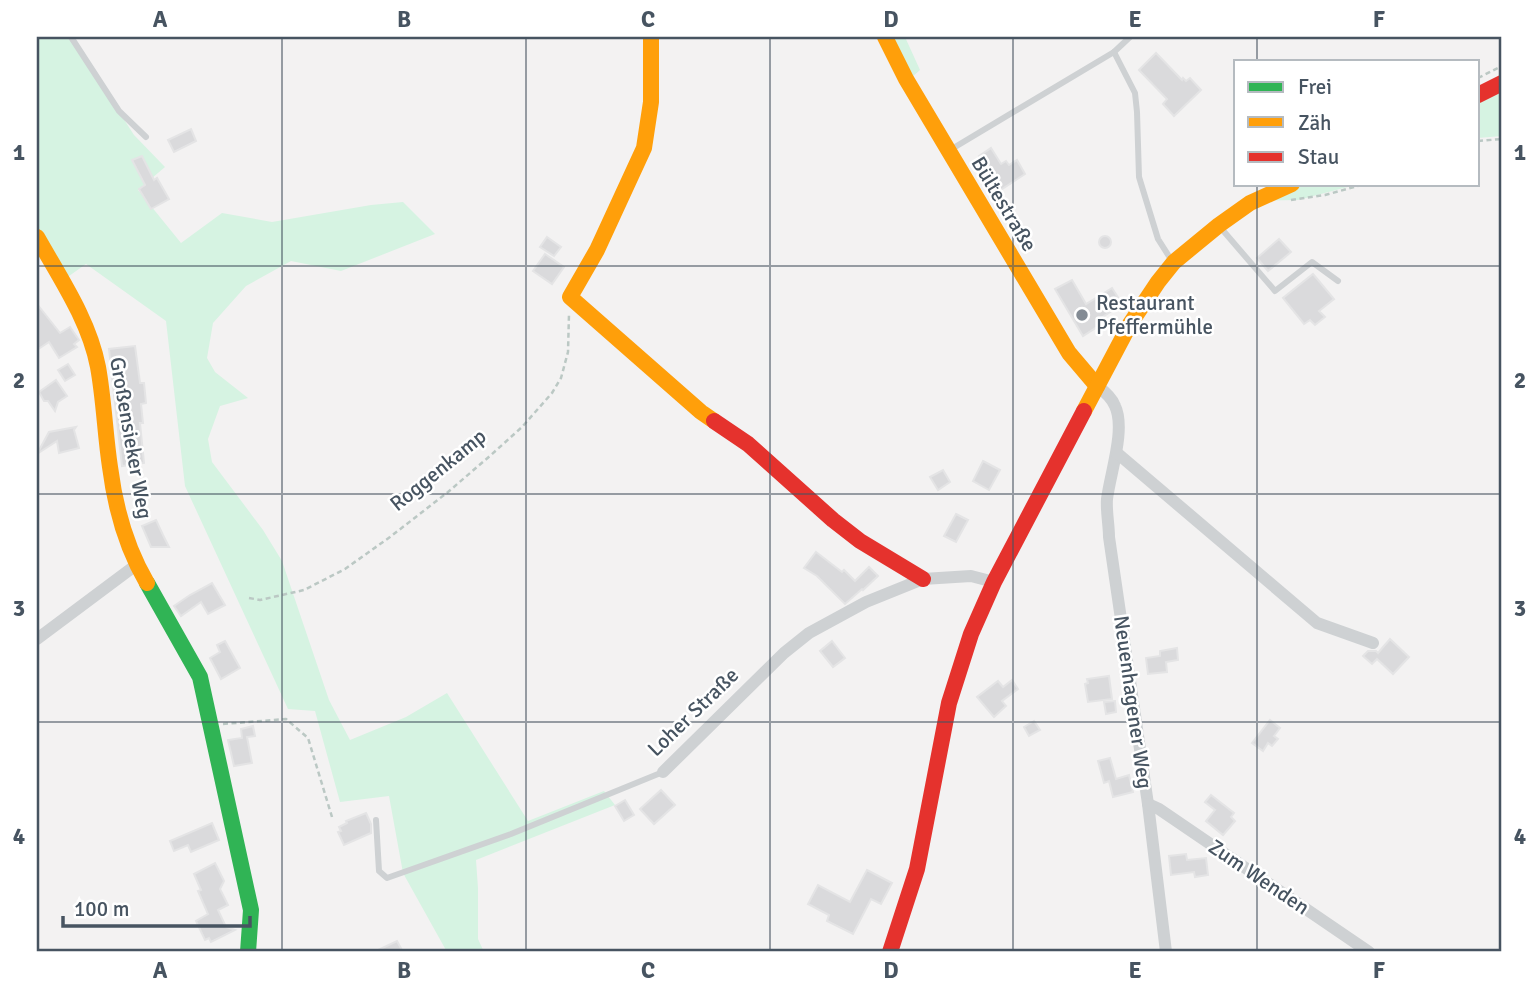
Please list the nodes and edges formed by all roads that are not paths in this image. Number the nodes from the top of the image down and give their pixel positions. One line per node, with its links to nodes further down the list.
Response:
1 (71, 37): 8 (lane)
2 (651, 37): 18 (street)
3 (885, 37): 9 (street, Bültestraße)
4 (1130, 37): 5 (lane)
5 (1114, 52): 9 (lane); 13 (lane)
6 (1502, 83): 7 (street)
7 (1480, 94)
8 (146, 137)
9 (948, 151): 15 (street, Bültestraße)
10 (1288, 186): 11 (street)
11 (1219, 225): 13 (street); 14 (lane)
12 (37, 237): 17 (street, Großensieker Weg)
13 (1174, 262): 15 (street)
14 (1338, 281)
15 (1097, 386): 16 (street, Neuenhagener Weg); 19 (street)
16 (1117, 453): 21 (street); 23 (street, Neuenhagener Weg)
17 (136, 565): 20 (street); 25 (street, Großensieker Weg)
18 (923, 579): 19 (street, Loher Straße); 22 (street, Loher Straße)
19 (994, 582): 26 (street)
20 (37, 639)
21 (1373, 643)
22 (663, 772): 24 (lane, Loher Straße)
23 (1148, 804): 27 (street, Neuenhagener Weg); 28 (street, Zum Wenden)
24 (376, 820)
25 (248, 952)
26 (890, 952)
27 (1166, 952)
28 (1369, 952)

